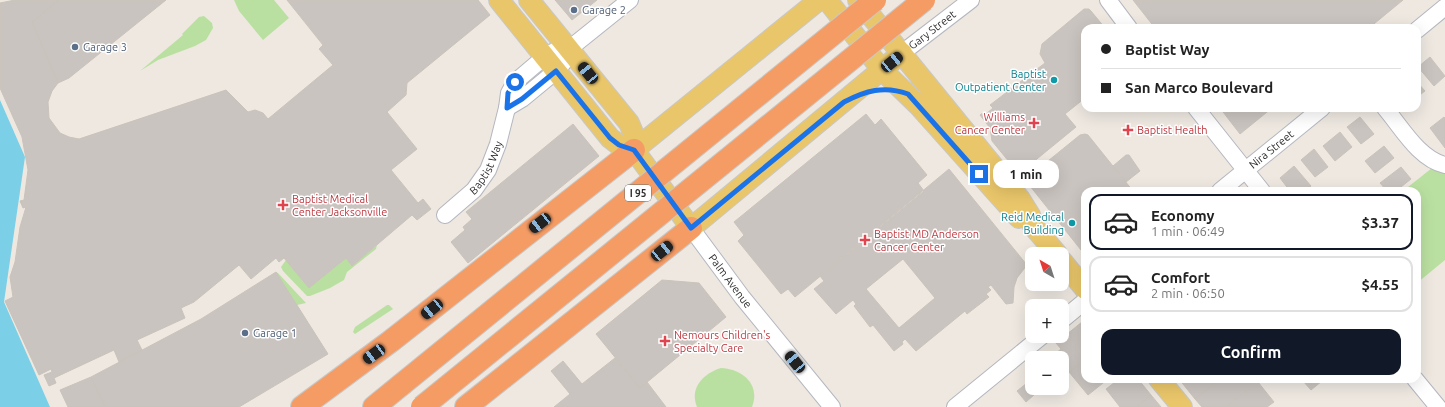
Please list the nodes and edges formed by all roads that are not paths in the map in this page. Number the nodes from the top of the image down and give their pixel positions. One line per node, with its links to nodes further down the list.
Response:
1 (499, 0): 18 (main road)
2 (529, 0): 16 (main road)
3 (630, 0): 16 (street, Baptist Way)
4 (802, 0): 15 (main road)
5 (819, 0): 15 (main road)
6 (827, 0): 19 (main road)
7 (858, 0): 17 (main road)
8 (875, 0): 42 (highway, I 95, bridge)
9 (924, 0): 43 (highway, I 95, bridge)
10 (971, 0): 17 (street, Gary Street)
11 (1108, 0): 13 (street)
12 (1445, 7): 14 (street)
13 (1126, 24)
14 (1421, 27)
15 (781, 30): 25 (main road)
16 (569, 49): 18 (street, Baptist Way); 25 (main road)
17 (902, 53): 19 (main road, Gary Street); 31 (main road)
18 (550, 64): 25 (main road); 30 (street, Baptist Way)
19 (882, 70): 20 (main road); 21 (main road, Gary Street)
20 (908, 94): 21 (main road); 31 (main road)
21 (844, 102): 32 (main road, Gary Street)
22 (1199, 112): 27 (street)
23 (1317, 112): 27 (street, Nira Street)
24 (1388, 112): 26 (street)
25 (634, 150): 32 (main road, Palm Avenue); 41 (highway)
26 (1445, 165)
27 (1245, 170): 28 (street, Nira Street); 29 (street)
28 (1225, 187)
29 (1259, 187)
30 (445, 215)
31 (1033, 226): 33 (main road)
32 (691, 228): 44 (highway); 45 (street, Palm Avenue)
33 (1051, 247)
34 (1069, 269): 35 (main road)
35 (1081, 284)
36 (1081, 304): 37 (street)
37 (1069, 314)
38 (1033, 343): 46 (street)
39 (1162, 383): 47 (main road)
40 (1418, 383): 48 (street)
41 (302, 407)
42 (374, 407)
43 (422, 407)
44 (466, 407)
45 (832, 407)
46 (955, 407)
47 (1182, 407)
48 (1438, 407)

